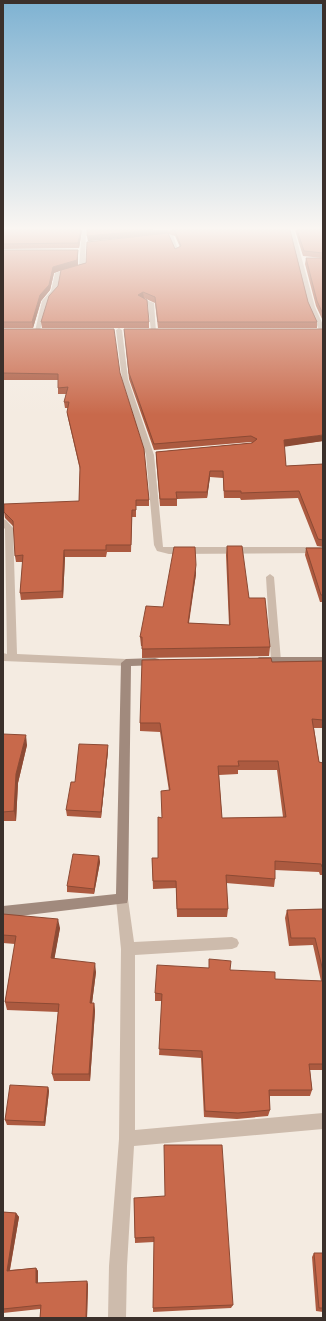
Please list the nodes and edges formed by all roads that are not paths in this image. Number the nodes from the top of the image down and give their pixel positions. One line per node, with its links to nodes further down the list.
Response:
1 (53, 292): 4 (street)
2 (308, 292): 10 (street)
3 (143, 301): 7 (street)
4 (44, 330)
5 (119, 330): 12 (street)
6 (147, 330): 7 (street)
7 (154, 331): 8 (street)
8 (162, 331)
9 (315, 331): 10 (street)
10 (323, 331)
11 (3, 522): 14 (street)
12 (323, 550)
13 (270, 577): 16 (street)
14 (8, 657): 19 (street)
15 (244, 661): 16 (street)
16 (276, 661): 17 (street)
17 (323, 661)
18 (165, 662): 19 (street)
19 (126, 663): 20 (street)
20 (122, 900): 21 (street); 23 (street)
21 (3, 912)
22 (232, 943): 23 (street)
23 (128, 949): 25 (street)
24 (323, 1121): 25 (street)
25 (127, 1139): 26 (street)
26 (117, 1318)

